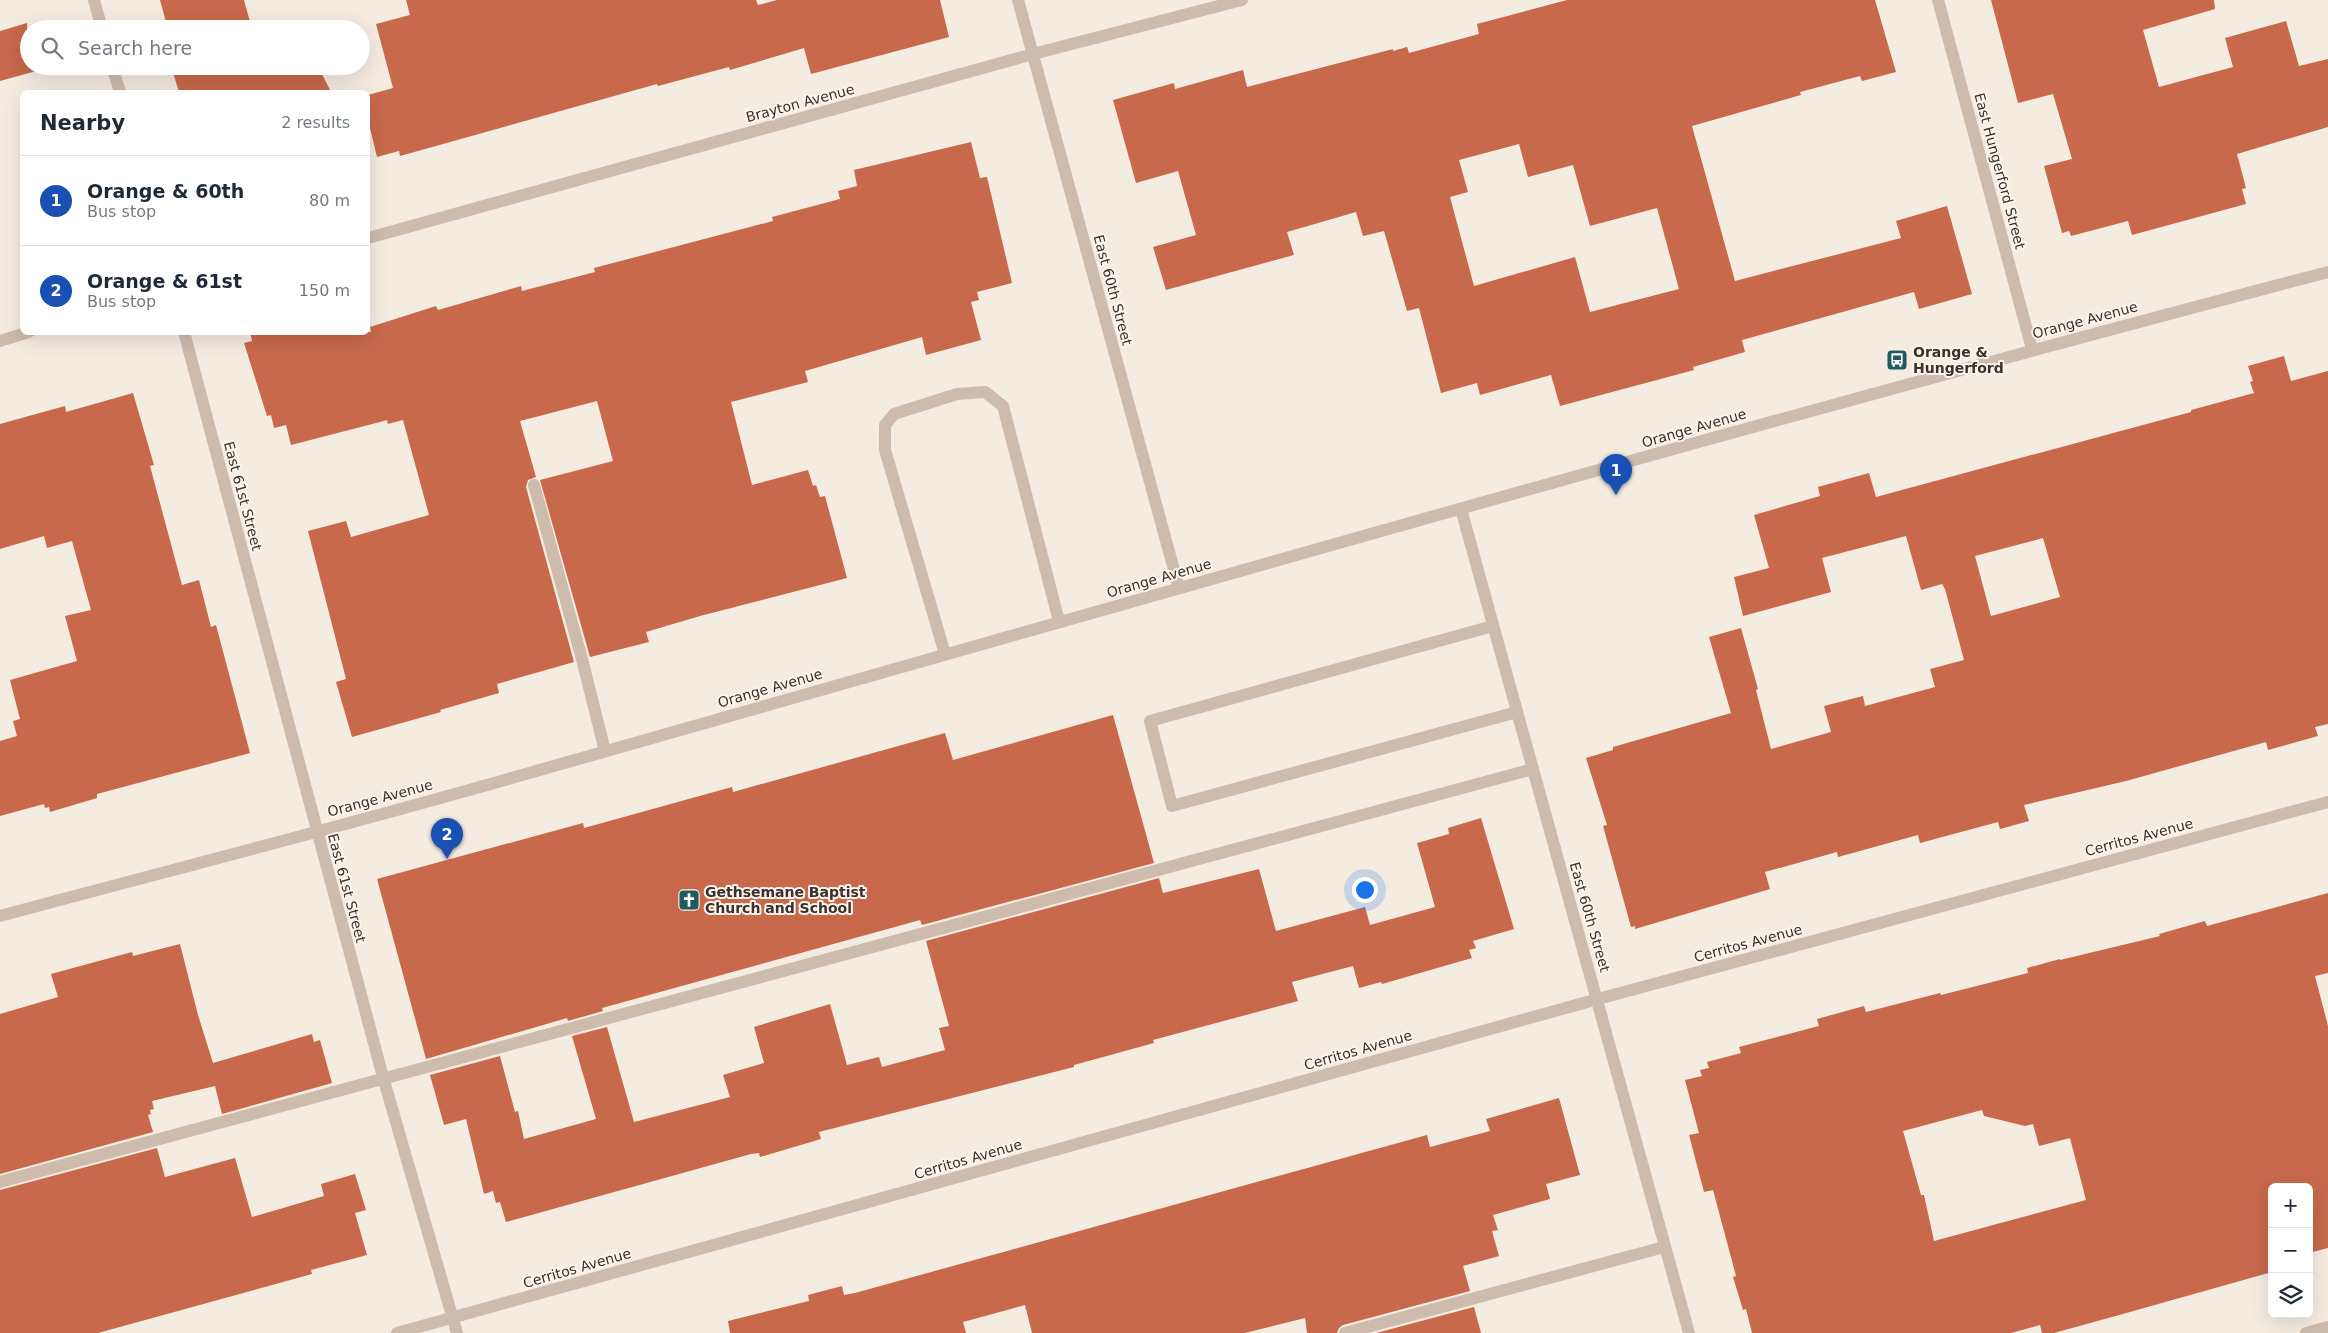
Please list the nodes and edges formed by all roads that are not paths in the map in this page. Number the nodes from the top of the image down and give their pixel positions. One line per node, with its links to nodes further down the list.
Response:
1 (94, 0): 5 (street)
2 (1018, 0): 6 (street, East 60th Street)
3 (1242, 0): 6 (street, Brayton Avenue)
4 (1938, 0): 14 (street, East Hungerford Street)
5 (100, 20)
6 (1033, 54): 9 (street, Brayton Avenue); 17 (street, East 60th Street)
7 (115, 75): 8 (street)
8 (119, 90)
9 (370, 237)
10 (2328, 272): 14 (street, Orange Avenue)
11 (20, 335): 13 (street)
12 (185, 335): 25 (street, East 61st Street)
13 (0, 341)
14 (2032, 349): 16 (street, Orange Avenue)
15 (534, 485): 22 (street)
16 (1461, 509): 17 (street, Orange Avenue); 19 (street, East 60th Street)
17 (1179, 588): 18 (street, Orange Avenue)
18 (1059, 621): 20 (street, Orange Avenue); 20 (street)
19 (1493, 626): 21 (street, East 60th Street); 21 (street)
20 (945, 654): 22 (street, Orange Avenue)
21 (1517, 712): 23 (street, East 60th Street)
22 (604, 751): 25 (street, Orange Avenue)
23 (1533, 769): 27 (street, East 60th Street); 28 (street)
24 (2328, 802): 27 (street, Cerritos Avenue)
25 (316, 831): 26 (street, Orange Avenue); 28 (street, East 61st Street)
26 (0, 916)
27 (1598, 999): 30 (street, East 60th Street); 31 (street, Cerritos Avenue)
28 (382, 1077): 29 (street); 31 (street, East 61st Street)
29 (0, 1182)
30 (1664, 1246): 35 (street); 36 (street, East 60th Street)
31 (452, 1318): 33 (street, Cerritos Avenue); 34 (street, East 61st Street)
32 (2328, 1327): 37 (street)
33 (397, 1333)
34 (457, 1333)
35 (1345, 1333)
36 (1689, 1333)
37 (2306, 1333)

